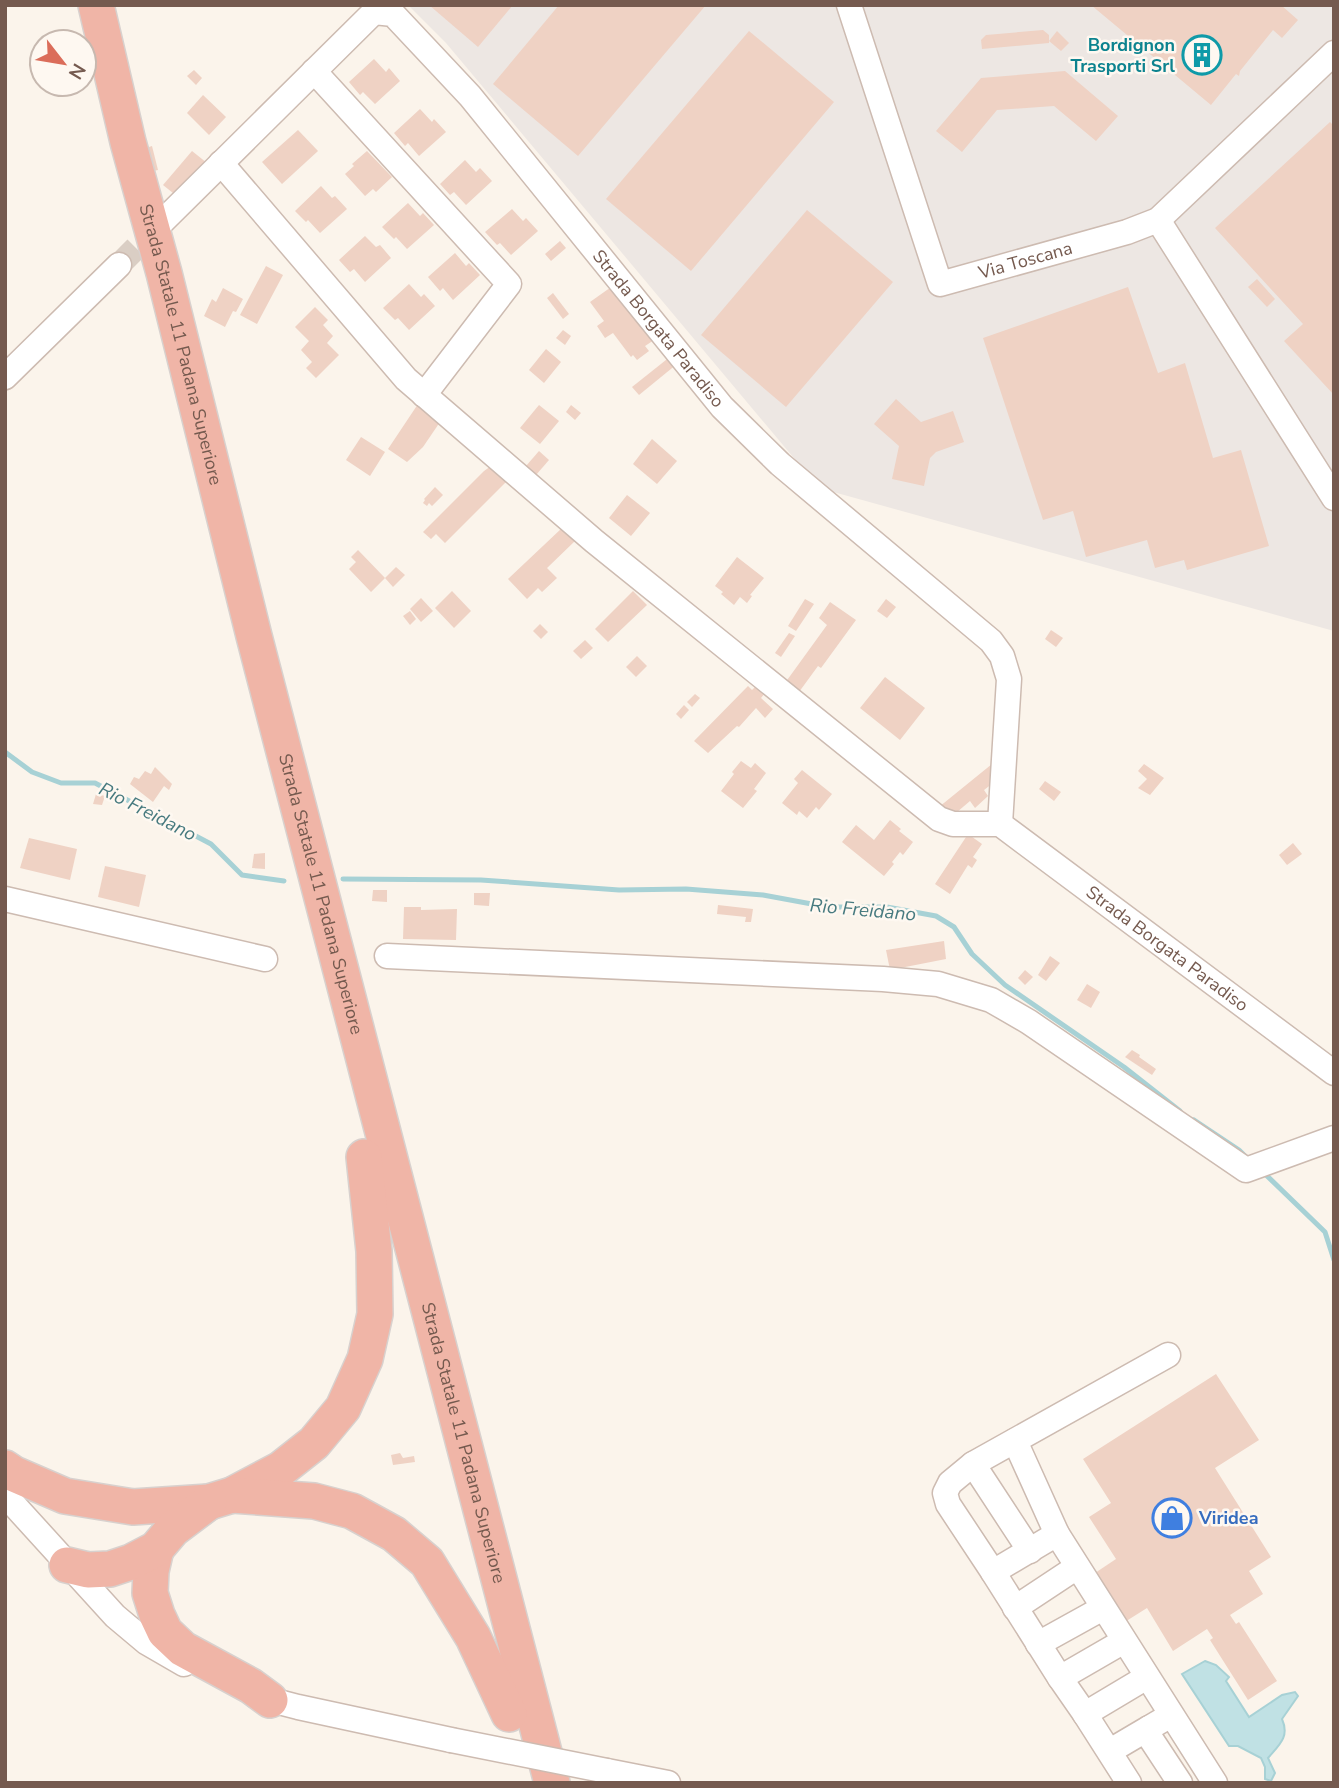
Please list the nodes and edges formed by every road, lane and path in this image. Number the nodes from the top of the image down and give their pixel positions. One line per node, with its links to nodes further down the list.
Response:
1 (74, 5): 4 (highway, Strada Statale 11 Padana Superiore)
2 (96, 5): 47 (highway, Strada Statale 11 Padana Superiore)
3 (849, 5): 9 (street, Via Toscana)
4 (80, 28)
5 (1334, 53): 9 (street, Via Toscana)
6 (314, 71): 8 (street, Strada Borgata Paradiso); 13 (street); 15 (street, Strada Borgata Paradiso)
7 (97, 98): 21 (highway, Strada Statale 11 Padana Superiore)
8 (221, 163): 10 (street, Strada Borgata Paradiso); 13 (street)
9 (1158, 220): 14 (street)
10 (163, 221)
11 (119, 265): 12 (street)
12 (5, 377)
13 (424, 395): 15 (street)
14 (1334, 498)
15 (1000, 824): 19 (street, Strada Borgata Paradiso)
16 (5, 899): 18 (street)
17 (387, 956): 20 (street)
18 (265, 958)
19 (1334, 1073)
20 (1334, 1138)
21 (365, 1157): 27 (highway); 41 (highway, Strada Statale 11 Padana Superiore)
22 (1168, 1355): 23 (street)
23 (1015, 1441): 24 (street); 28 (street)
24 (973, 1464): 30 (street); 33 (street)
25 (5, 1468): 27 (highway)
26 (5, 1495): 31 (street)
27 (220, 1498): 29 (highway); 41 (highway)
28 (1057, 1534): 30 (street); 32 (street)
29 (156, 1549): 31 (highway); 40 (highway)
30 (1030, 1551): 33 (street)
31 (67, 1565): 40 (street)
32 (1077, 1567): 34 (street); 35 (street)
33 (993, 1572): 34 (street)
34 (1015, 1608): 37 (street)
35 (1103, 1608): 36 (street); 37 (street)
36 (1124, 1641): 38 (street); 39 (street)
37 (1038, 1644): 39 (street)
38 (1147, 1677): 42 (street); 43 (street)
39 (1060, 1678): 42 (street)
40 (270, 1700): 48 (street, bridge)
41 (509, 1714): 46 (highway, Strada Statale 11 Padana Superiore)
42 (1085, 1714): 45 (street)
43 (1171, 1715): 44 (street); 51 (street)
44 (1149, 1728): 45 (street); 50 (street)
45 (1110, 1752): 49 (street)
46 (527, 1783)
47 (552, 1783)
48 (668, 1783)
49 (1129, 1783)
50 (1180, 1783)
51 (1215, 1783)

